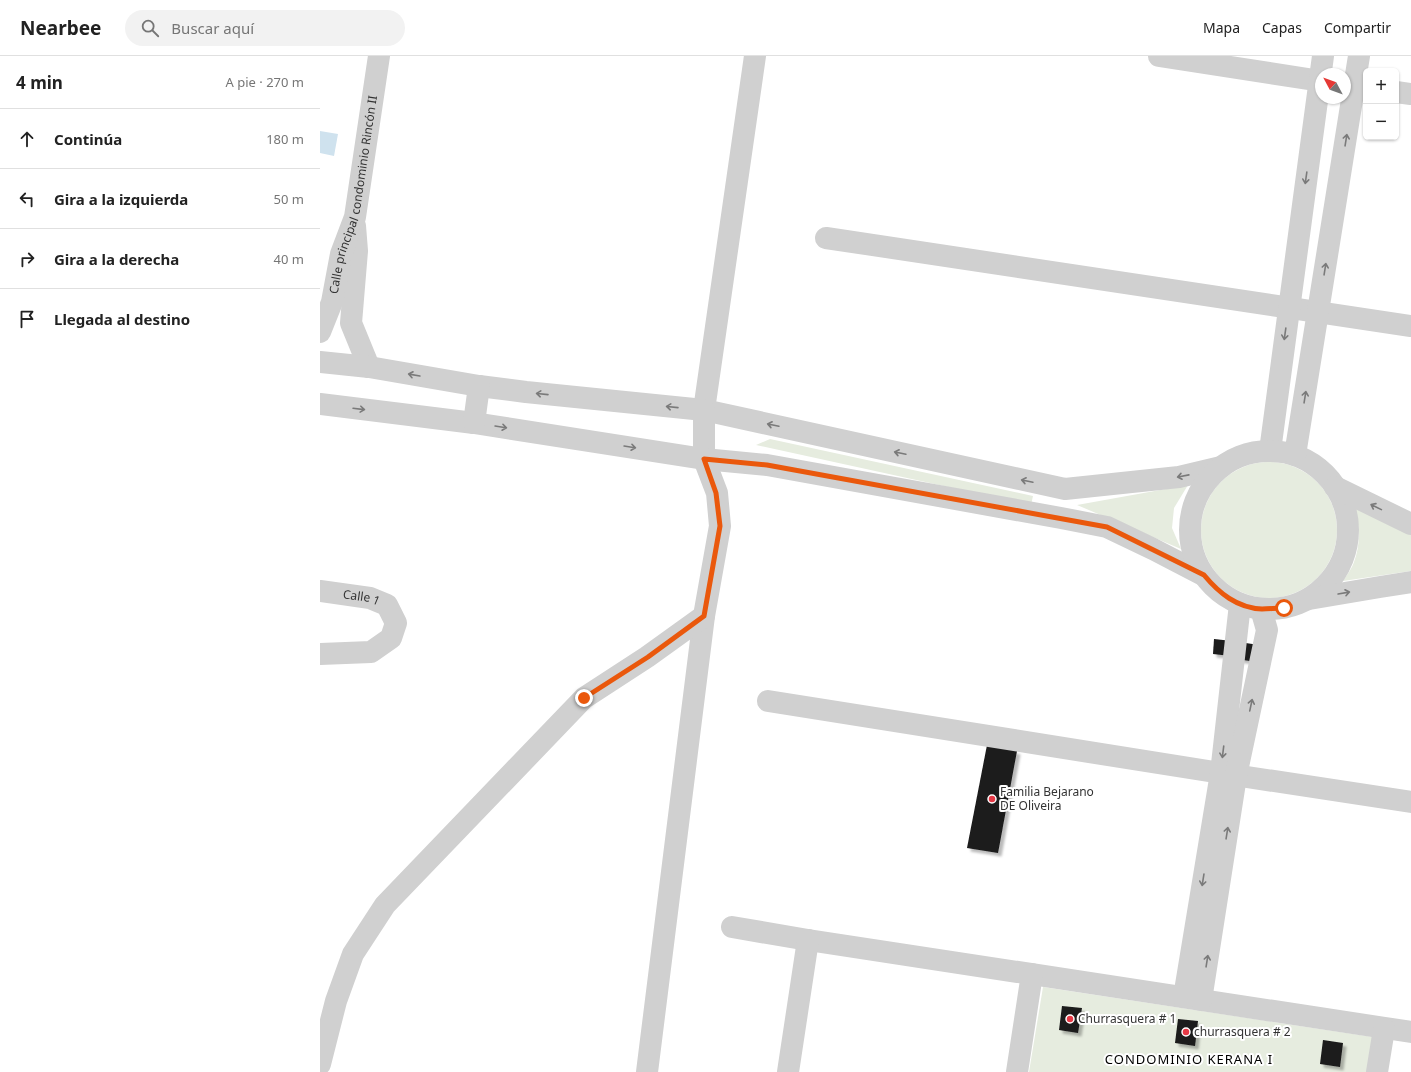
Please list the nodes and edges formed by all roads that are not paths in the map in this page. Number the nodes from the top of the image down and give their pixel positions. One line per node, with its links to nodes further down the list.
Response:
1 (379, 56): 12 (street, Calle principal condominio Rincón II)
2 (756, 56): 22 (street)
3 (1159, 56): 7 (street)
4 (1323, 56): 6 (street)
5 (1359, 56): 8 (street)
6 (1322, 68)
7 (1315, 79)
8 (1355, 85): 15 (street, one-way to 8)
9 (1399, 92): 10 (street)
10 (1411, 94)
11 (1317, 104): 14 (street, one-way to 14)
12 (355, 217): 17 (street, Calle principal condominio Rincón II); 19 (street)
13 (826, 238): 14 (street)
14 (1289, 308): 15 (street); 24 (street, one-way to 24)
15 (1318, 312): 16 (street); 25 (street, one-way to 15)
16 (1411, 326)
17 (320, 332)
18 (320, 362): 19 (street)
19 (369, 367): 20 (street, one-way to 19)
20 (479, 386): 22 (street, one-way to 20); 23 (street)
21 (320, 404): 23 (street, one-way to 23)
22 (704, 410): 26 (street); 29 (street, one-way to 22)
23 (474, 423): 26 (street, one-way to 26)
24 (1270, 451): 25 (street); 27 (street)
25 (1295, 455): 28 (street)
26 (704, 459): 30 (street); 37 (street)
27 (1221, 467): 29 (street, one-way to 29); 32 (street)
28 (1335, 486): 31 (street, one-way to 28); 35 (street)
29 (1065, 489): 30 (street)
30 (1061, 518): 32 (street)
31 (1411, 524)
32 (1204, 575): 36 (street)
33 (1411, 582): 35 (street, one-way to 33)
34 (320, 591): 38 (street, Calle 1)
35 (1306, 600): 36 (street)
36 (1250, 606): 40 (street, one-way to 40); 40 (street, one-way to 36)
37 (704, 616): 48 (street); 49 (street)
38 (320, 654)
39 (768, 701): 40 (street)
40 (1228, 775): 41 (street); 45 (street)
41 (1411, 802)
42 (732, 927): 43 (street)
43 (808, 940): 44 (street); 50 (street)
44 (1032, 974): 45 (street); 51 (street)
45 (1193, 999): 46 (street)
46 (1384, 1029): 47 (street); 52 (street)
47 (1411, 1032)
48 (320, 1064)
49 (647, 1072)
50 (788, 1072)
51 (1018, 1072)
52 (1377, 1072)

